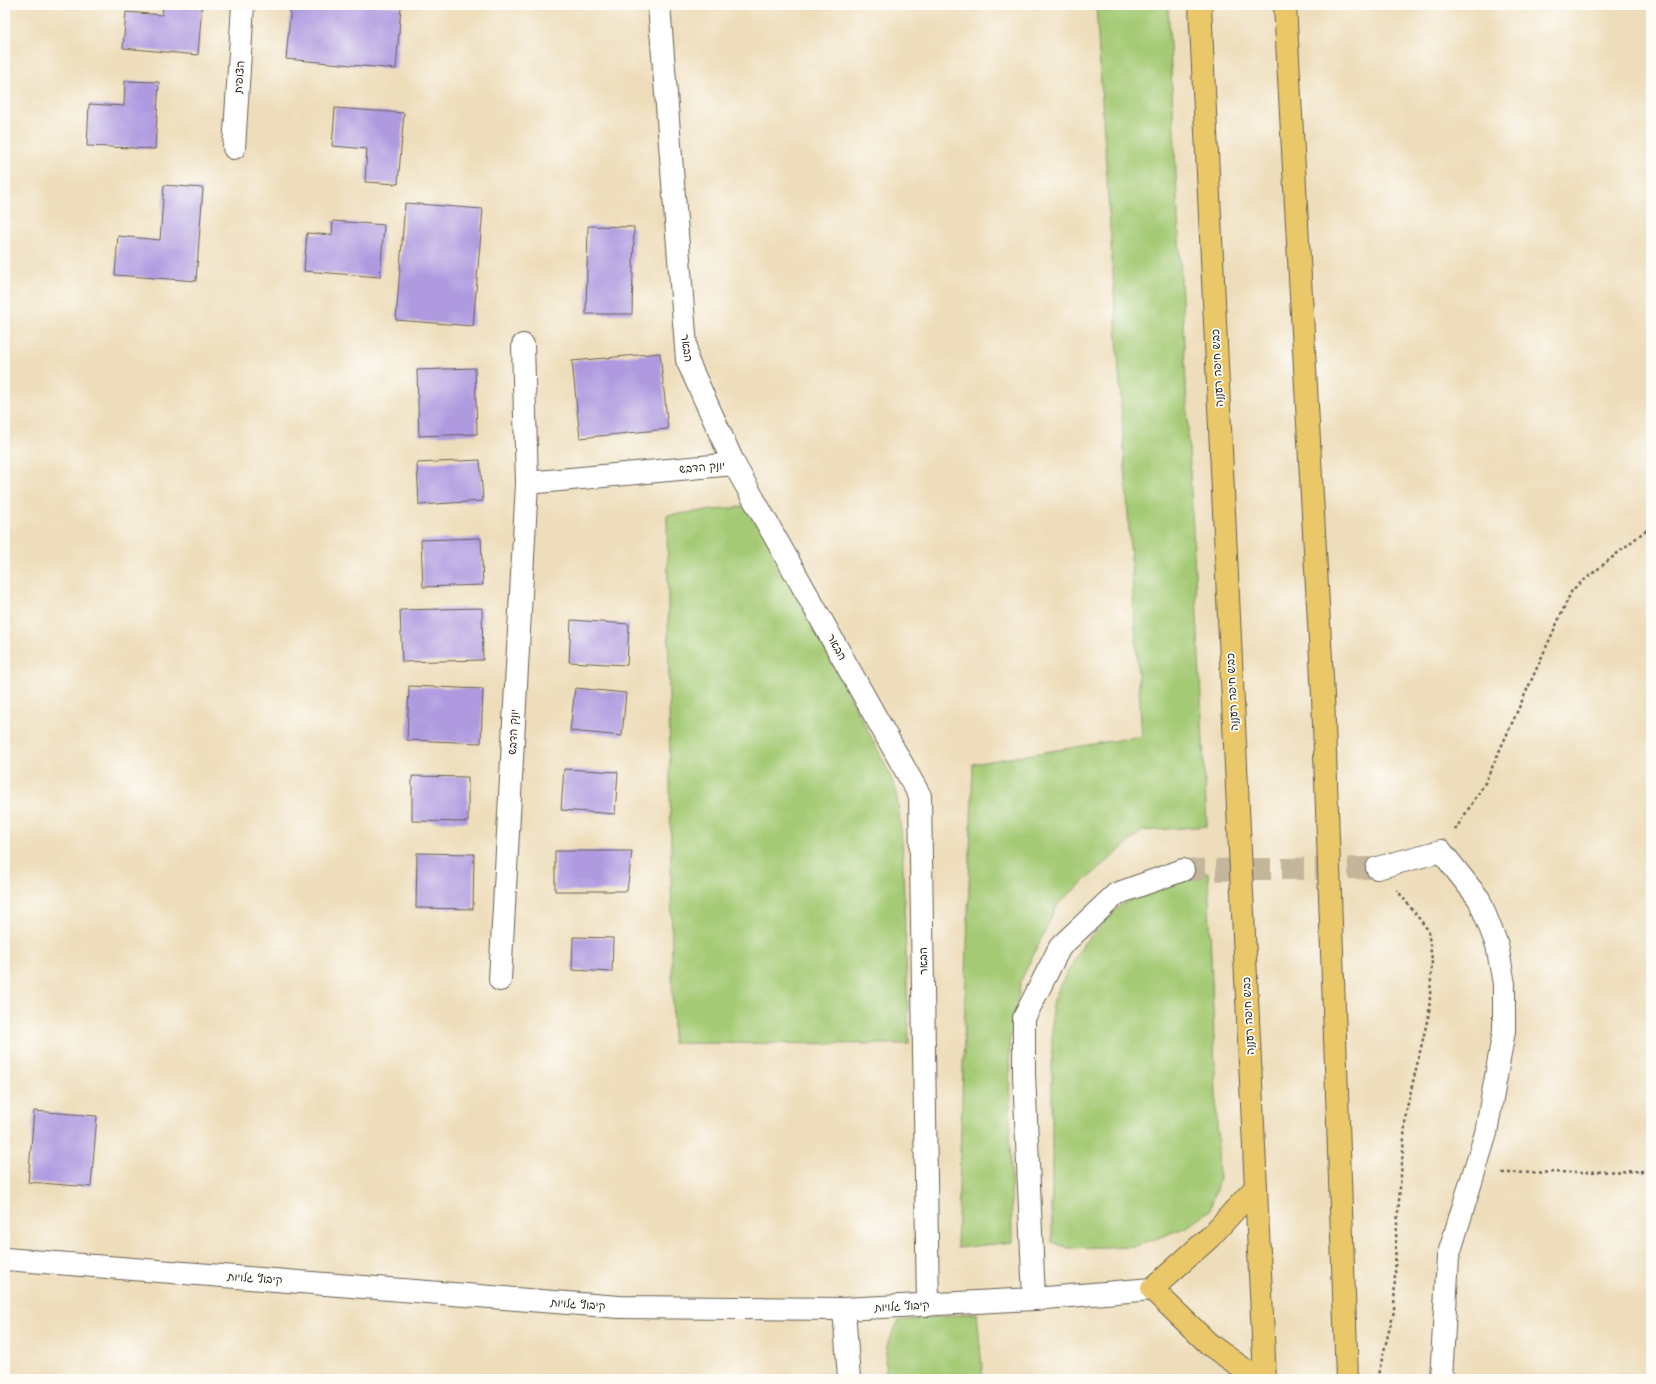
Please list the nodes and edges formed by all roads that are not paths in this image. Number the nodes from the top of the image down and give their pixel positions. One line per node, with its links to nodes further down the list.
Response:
1 (243, 5): 5 (street, הצופית)
2 (659, 5): 7 (street, הבאר)
3 (1200, 5): 12 (highway, כביש חיפה רעננה)
4 (1285, 5): 21 (highway)
5 (234, 148)
6 (523, 345): 8 (street, יונק הדבש)
7 (734, 464): 8 (street, יונק הדבש); 16 (street, הבאר)
8 (527, 483): 11 (street, יונק הדבש)
9 (1377, 868): 22 (street)
10 (1183, 870): 15 (street)
11 (500, 980)
12 (1256, 1187): 14 (highway); 20 (highway, כביש חיפה רעננה)
13 (5, 1259): 17 (street, קיבוץ גלויות)
14 (1152, 1289): 15 (street, קיבוץ גלויות); 19 (highway)
15 (1034, 1299): 16 (street, קיבוץ גלויות)
16 (928, 1305): 17 (street, קיבוץ גלויות)
17 (844, 1309): 18 (street)
18 (849, 1379)
19 (1258, 1379)
20 (1265, 1379)
21 (1347, 1379)
22 (1441, 1379)

